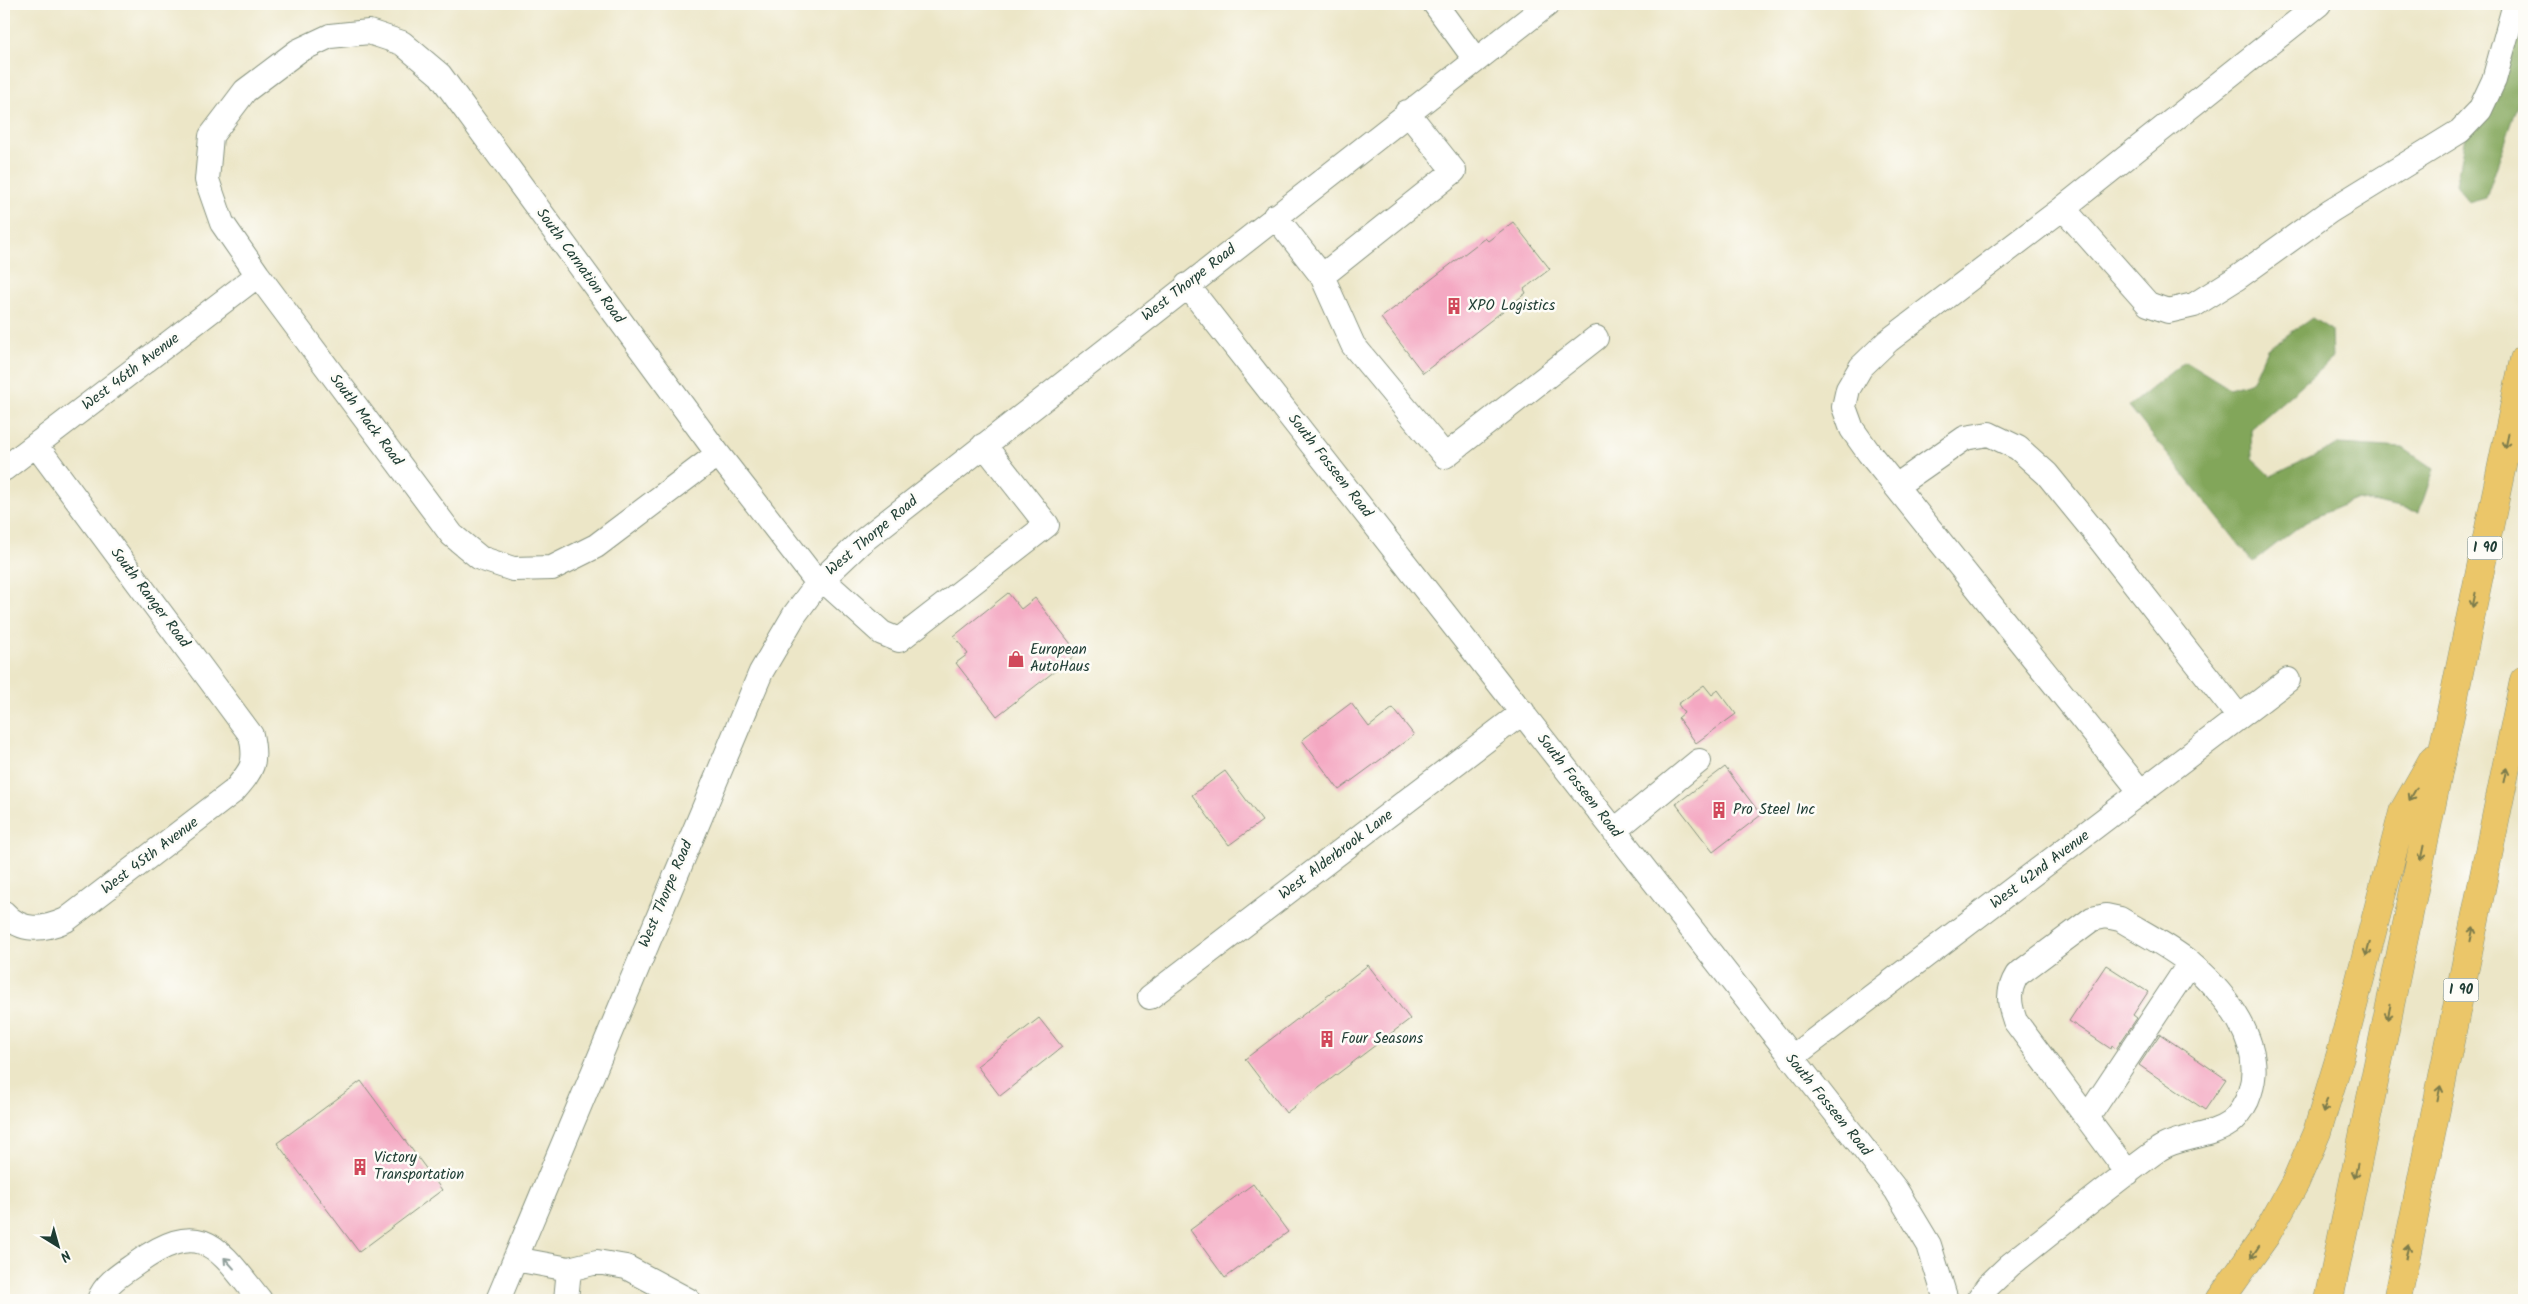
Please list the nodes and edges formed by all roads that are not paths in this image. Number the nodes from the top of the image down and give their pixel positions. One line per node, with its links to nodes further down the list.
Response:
1 (1435, 4): 6 (street)
2 (1548, 4): 6 (street, West Thorpe Road)
3 (2319, 4): 8 (street)
4 (2515, 4): 8 (street)
5 (298, 51): 10 (street, South Mack Road); 17 (street, South Carnation Road)
6 (1475, 59): 7 (street, West Thorpe Road)
7 (1407, 112): 9 (street, West Thorpe Road); 11 (street)
8 (2063, 208): 19 (street)
9 (1275, 216): 11 (street); 12 (street, West Thorpe Road)
10 (258, 275): 15 (street, West 46th Avenue); 17 (street, South Mack Road)
11 (1322, 276): 13 (street)
12 (1187, 285): 16 (street, West Thorpe Road); 23 (street, South Fosseen Road)
13 (1596, 338)
14 (2524, 359): 25 (highway, I 90, one-way to 25)
15 (36, 445): 18 (street, West 46th Avenue); 26 (street, South Ranger Road)
16 (984, 445): 20 (street, West Thorpe Road); 20 (street, South Carnation Road)
17 (718, 454): 20 (street, South Carnation Road)
18 (4, 469)
19 (1896, 486): 24 (street); 28 (street)
20 (820, 581): 36 (street, West Thorpe Road)
21 (2288, 680): 24 (street, West 42nd Avenue)
22 (2524, 680): 47 (highway, I 90, one-way to 22)
23 (1523, 712): 29 (street, South Fosseen Road); 32 (street, West Alderbrook Lane)
24 (2239, 717): 28 (street, West 42nd Avenue)
25 (2446, 736): 45 (highway, one-way to 45); 46 (highway, I 90, one-way to 46)
26 (255, 756): 30 (street, West 45th Avenue)
27 (1699, 761): 29 (street)
28 (2141, 792): 33 (street, West 42nd Avenue)
29 (1614, 831): 33 (street, South Fosseen Road)
30 (4, 913)
31 (2190, 963): 34 (street); 34 (street); 35 (street)
32 (1150, 997)
33 (1791, 1058): 43 (street, South Fosseen Road)
34 (2087, 1118): 35 (street)
35 (2128, 1173): 44 (street)
36 (514, 1259): 37 (street); 40 (street, West Thorpe Road)
37 (569, 1269): 41 (street); 42 (street)
38 (99, 1300): 39 (street, one-way to 38)
39 (260, 1300)
40 (498, 1300)
41 (566, 1300)
42 (688, 1300)
43 (1946, 1300)
44 (1978, 1300)
45 (2220, 1300)
46 (2329, 1300)
47 (2397, 1300)

